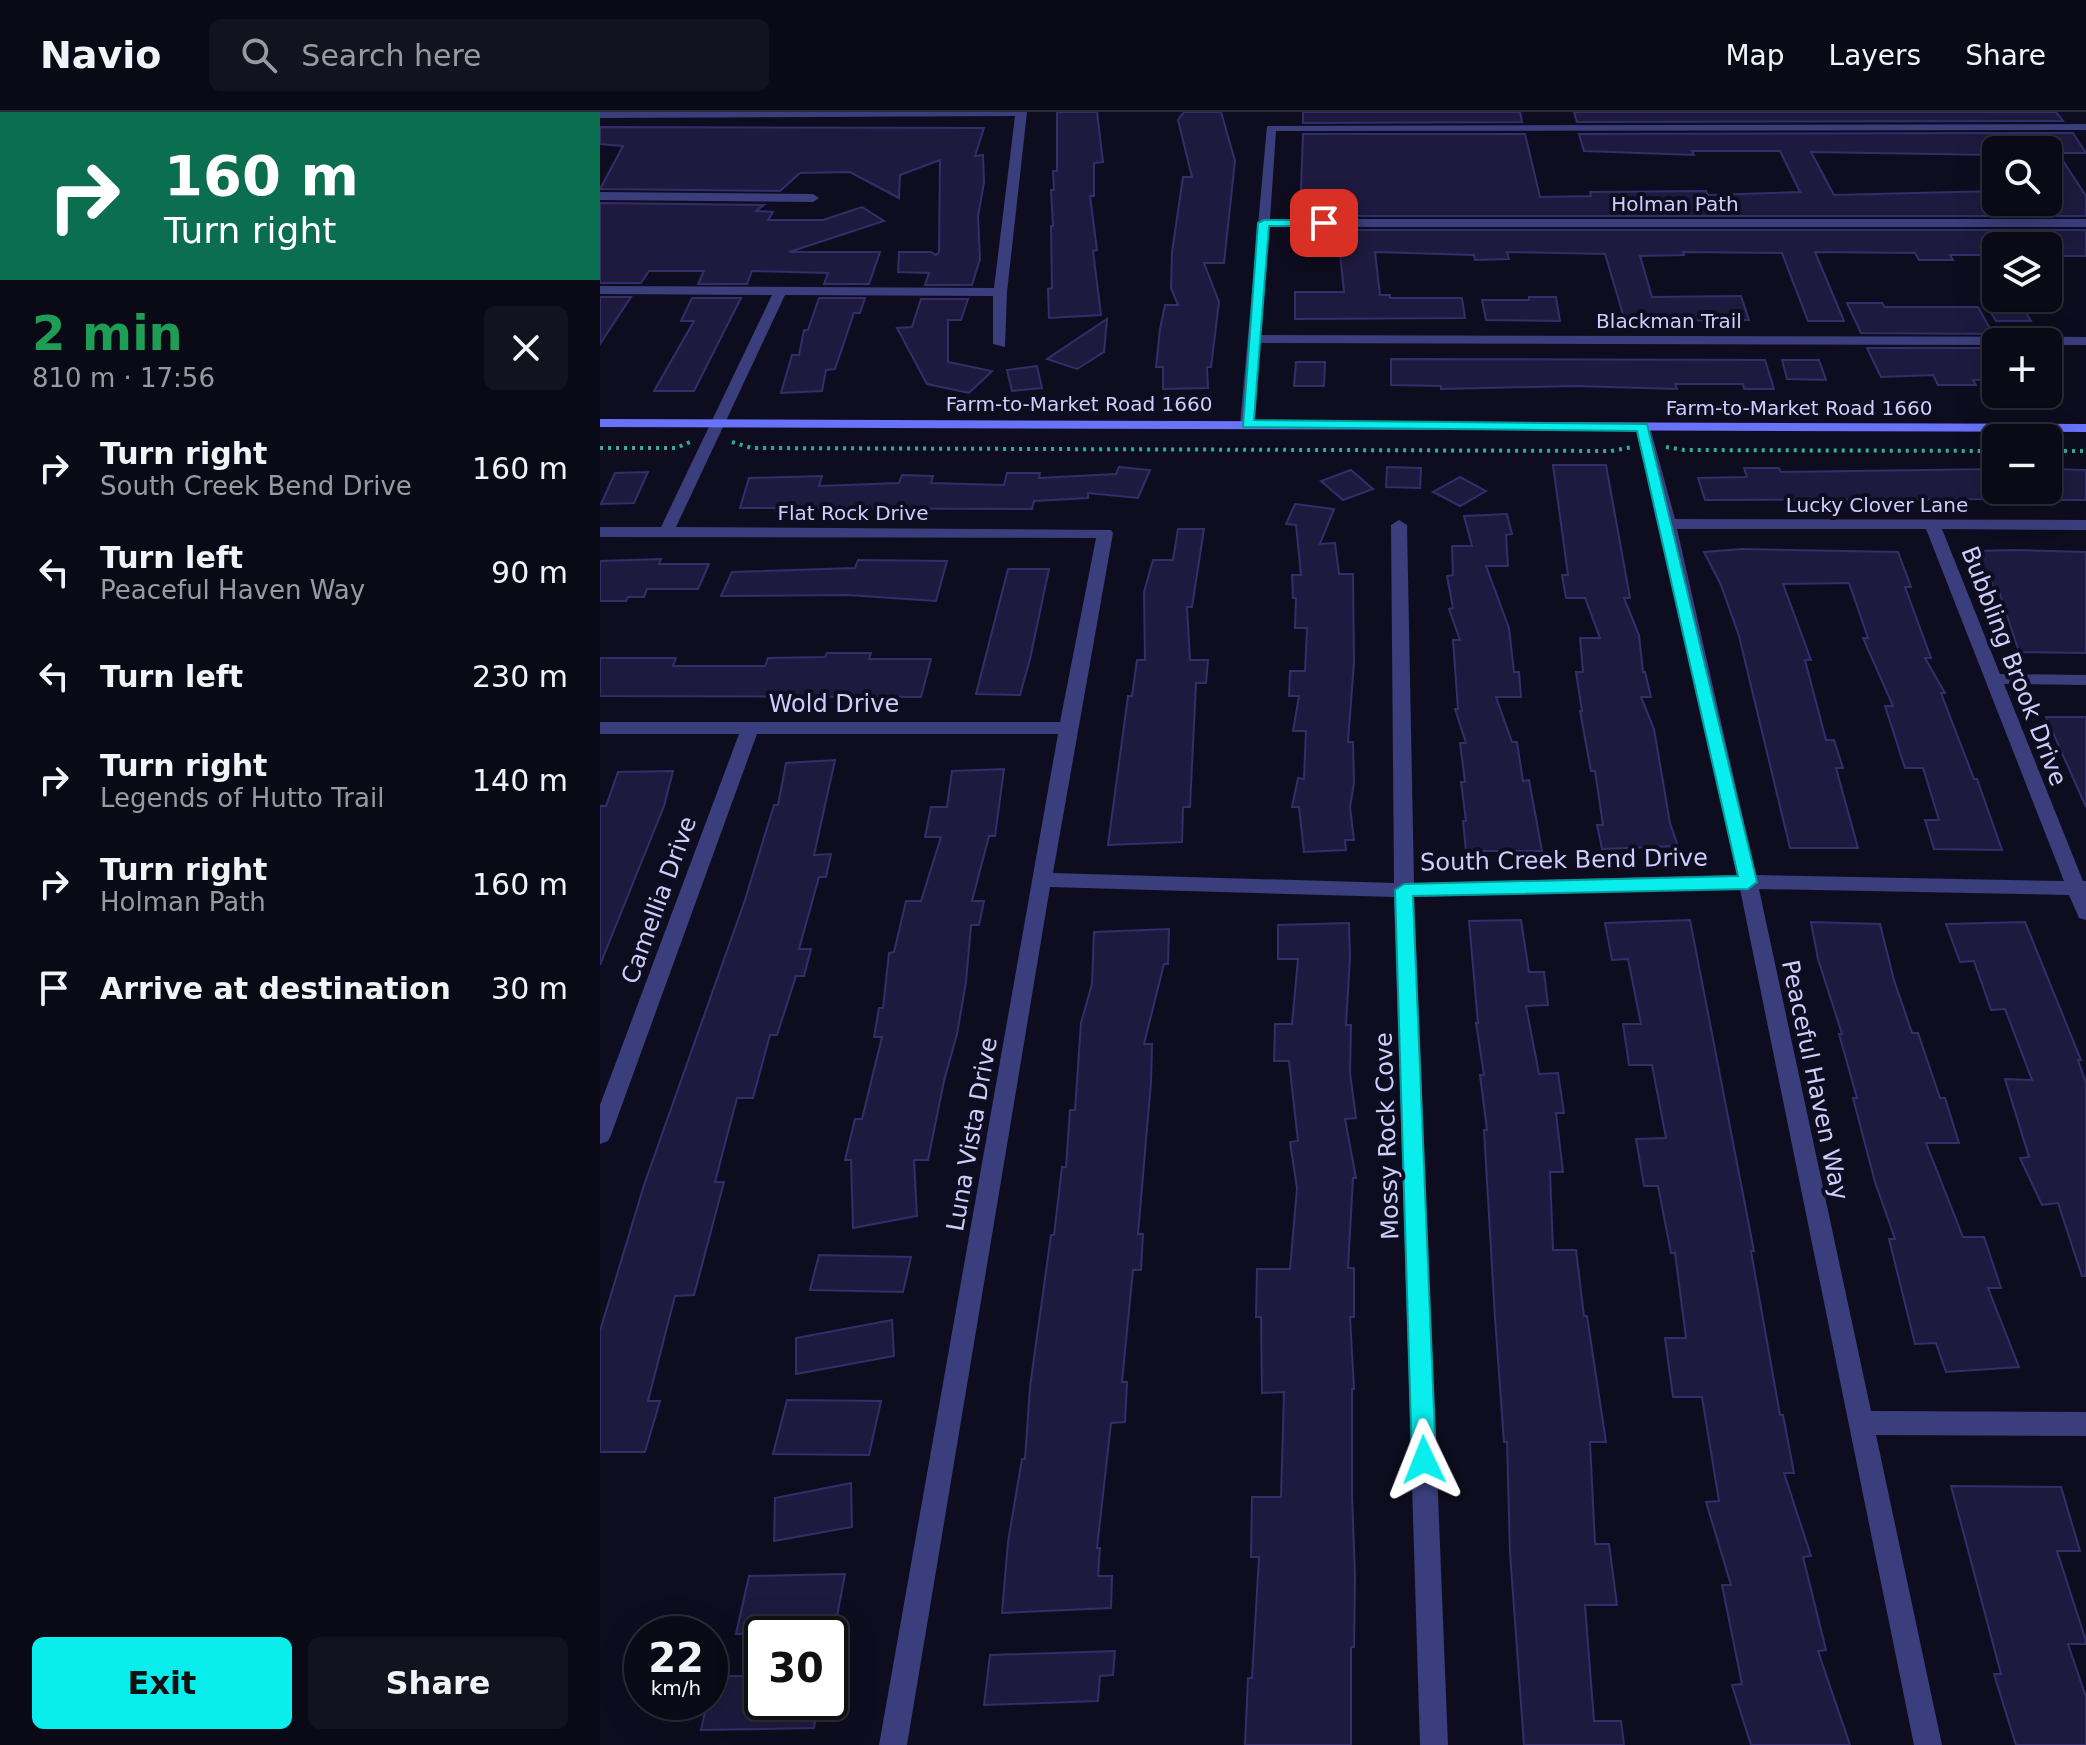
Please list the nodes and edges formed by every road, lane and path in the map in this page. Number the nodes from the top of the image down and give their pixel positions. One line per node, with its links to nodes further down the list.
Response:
1 (1021, 112): 3 (street); 12 (street)
2 (1542, 112): 4 (street)
3 (600, 115)
4 (1544, 127): 5 (street); 8 (street)
5 (2086, 127)
6 (600, 196): 7 (street)
7 (813, 198)
8 (1264, 223): 9 (street, Holman Path); 13 (street)
9 (2086, 223)
10 (600, 290): 11 (street)
11 (780, 291): 12 (street); 17 (street)
12 (1000, 292): 15 (street)
13 (1253, 339): 14 (street, Blackman Trail); 18 (street)
14 (2086, 341)
15 (1000, 344)
16 (600, 423): 17 (main road, Farm-to-Market Road 1660)
17 (716, 423): 18 (main road, Farm-to-Market Road 1660); 34 (street)
18 (1247, 424): 19 (main road, Farm-to-Market Road 1660)
19 (1643, 427): 20 (main road, Farm-to-Market Road 1660); 29 (street, Peaceful Haven Way)
20 (2086, 428)
21 (689, 442): 25 (path)
22 (737, 442): 23 (path)
23 (1630, 447)
24 (1672, 447): 26 (path)
25 (600, 448)
26 (1982, 451)
27 (2062, 451): 28 (path)
28 (2086, 451)
29 (1668, 524): 32 (street, Lucky Clover Lane); 42 (street, Peaceful Haven Way)
30 (1399, 525): 44 (street, Mossy Rock Cove)
31 (2086, 525): 32 (street, Lucky Clover Lane)
32 (1933, 526): 36 (street, Bubbling Brook Drive)
33 (600, 532): 34 (street, Flat Rock Drive)
34 (666, 533): 35 (street, Flat Rock Drive)
35 (1105, 533): 40 (street, Luna Vista Drive)
36 (1992, 679): 37 (street); 43 (street, Bubbling Brook Drive)
37 (2086, 680)
38 (600, 728): 39 (street, Wold Drive)
39 (750, 728): 40 (street, Wold Drive); 46 (street, Camellia Drive)
40 (1068, 728): 41 (street, Luna Vista Drive)
41 (1043, 880): 44 (street, South Creek Bend Drive); 49 (street, Luna Vista Drive)
42 (1748, 882): 43 (street, South Creek Bend Drive); 44 (street, South Creek Bend Drive); 47 (street, Peaceful Haven Way)
43 (2081, 888): 45 (street, Bubbling Brook Drive)
44 (1404, 890): 50 (street, Mossy Rock Cove)
45 (2086, 913)
46 (600, 1135)
47 (1860, 1423): 48 (street); 51 (street, Peaceful Haven Way)
48 (2086, 1424)
49 (893, 1745)
50 (1434, 1745)
51 (1928, 1745)

